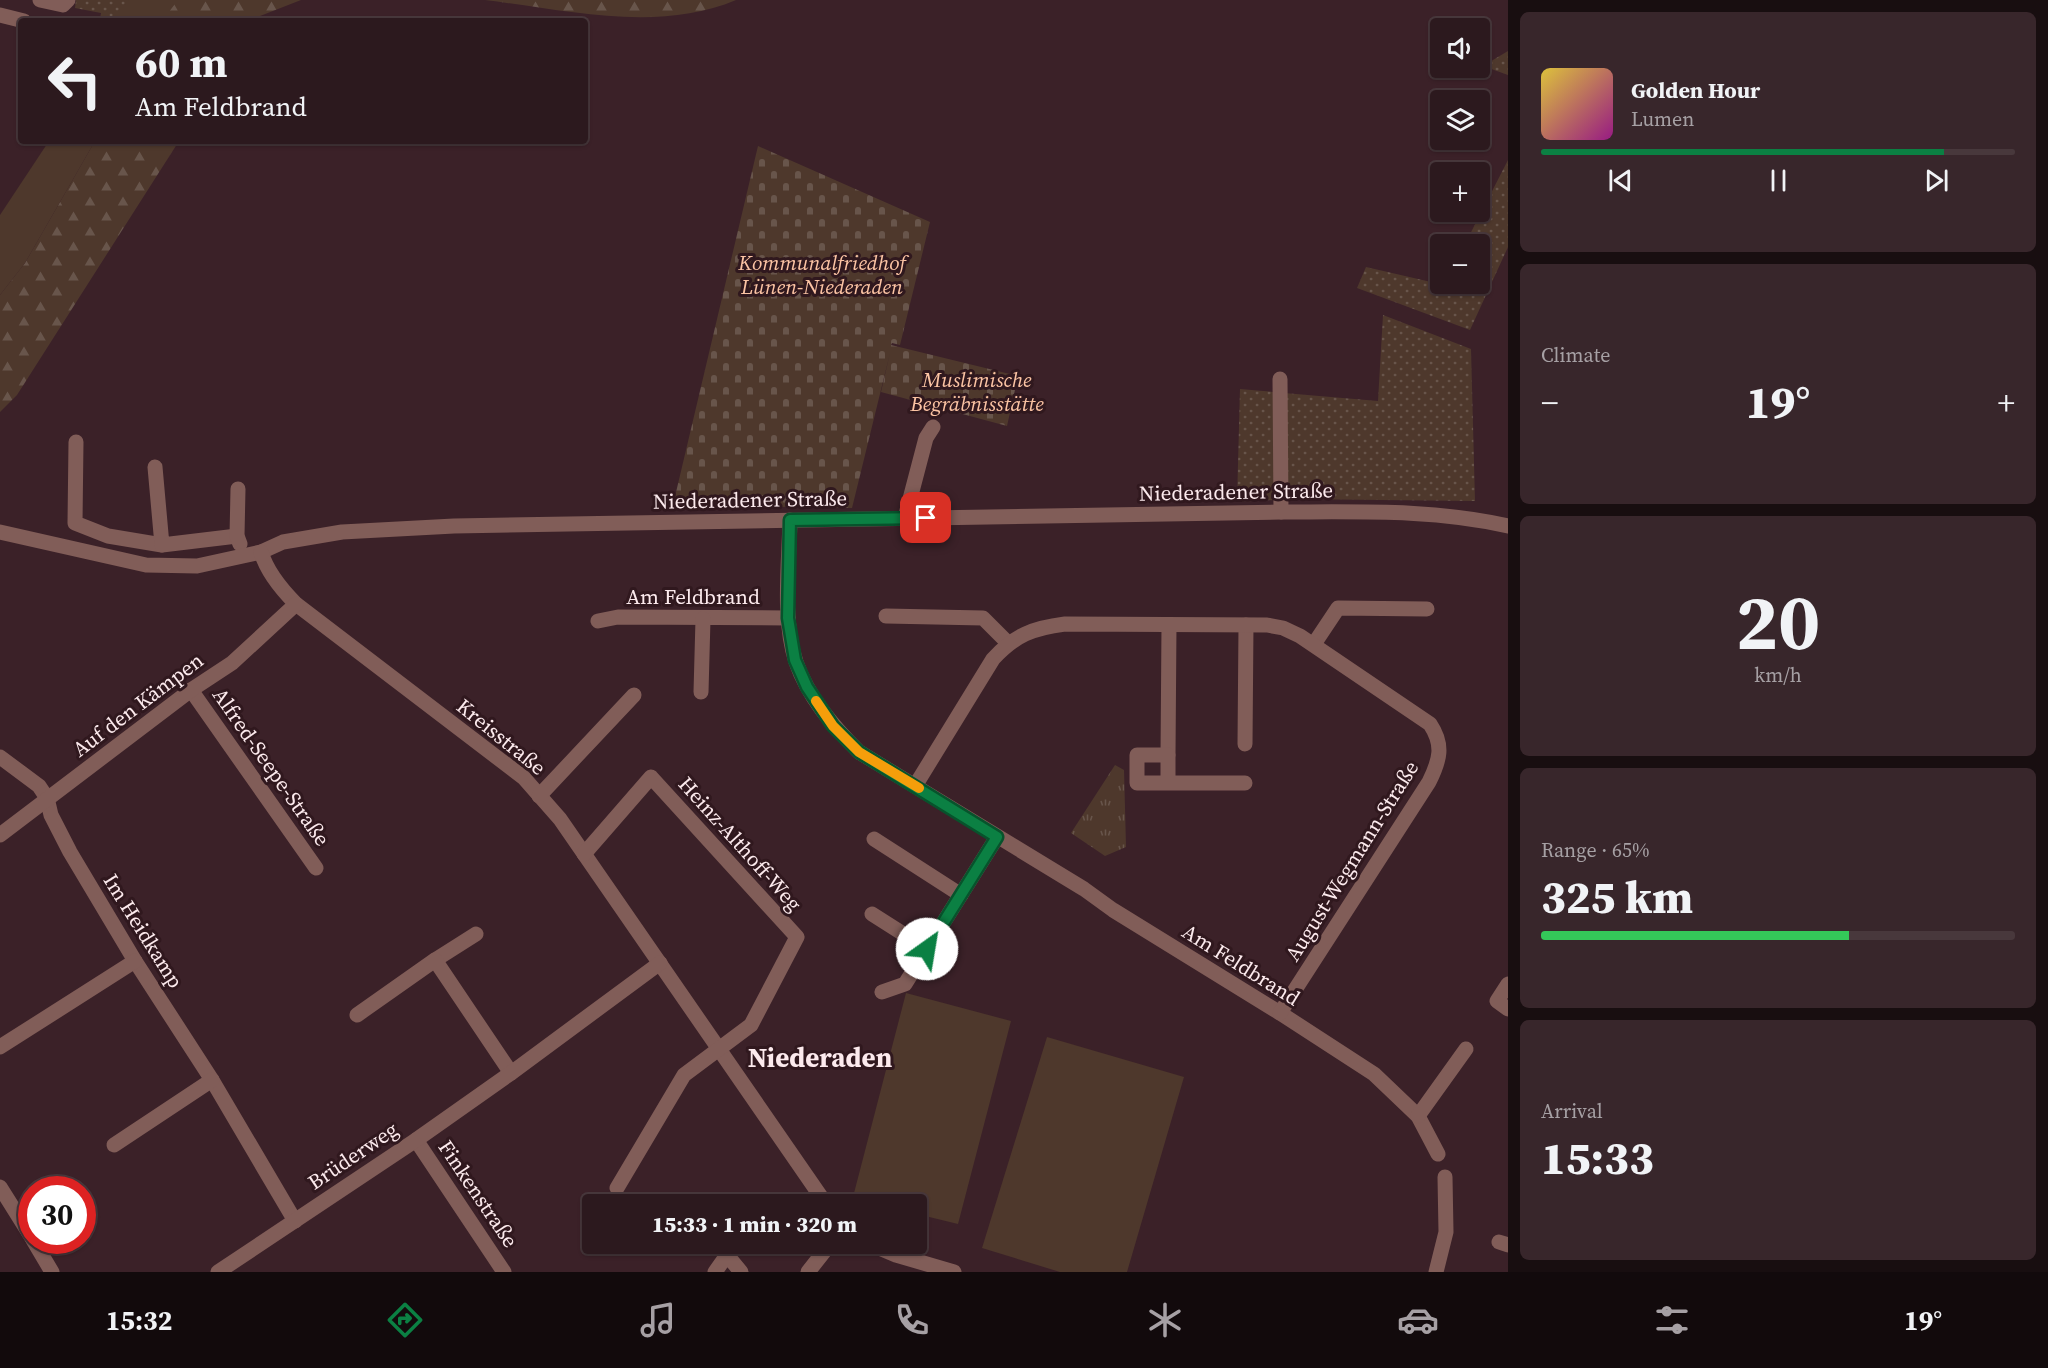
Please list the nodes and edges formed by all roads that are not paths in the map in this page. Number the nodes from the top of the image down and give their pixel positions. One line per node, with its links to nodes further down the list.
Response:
1 (40, 0): 2 (street)
2 (68, 0)
3 (0, 15): 4 (street)
4 (18, 20)
5 (1280, 379): 10 (street)
6 (933, 427): 11 (street)
7 (76, 442): 16 (street)
8 (155, 467): 16 (street)
9 (238, 489): 15 (street)
10 (1281, 512): 11 (street, Niederadener Straße); 13 (street, Niederadener Straße)
11 (905, 518): 12 (street, Niederadener Straße)
12 (790, 520): 17 (street, Niederadener Straße); 22 (street, Am Feldbrand)
13 (1508, 526)
14 (0, 532): 18 (street, Niederadener Straße)
15 (237, 536): 16 (street); 18 (street)
16 (162, 545)
17 (261, 552): 18 (street, Niederadener Straße); 19 (street, Kreisstraße)
18 (244, 555)
19 (296, 604): 29 (street, Auf den Kämpen); 38 (street, Kreisstraße)
20 (1427, 609): 28 (street)
21 (886, 616): 27 (street)
22 (788, 618): 23 (street, Am Feldbrand); 37 (street, Am Feldbrand)
23 (703, 619): 24 (street, Am Feldbrand); 30 (street)
24 (598, 621)
25 (1169, 625): 26 (street, August-Wegmann-Straße); 27 (street, August-Wegmann-Straße); 33 (street)
26 (1246, 625): 28 (street, August-Wegmann-Straße); 32 (street)
27 (1008, 643): 37 (street, August-Wegmann-Straße)
28 (1314, 644): 55 (street, August-Wegmann-Straße)
29 (191, 690): 39 (street, Auf den Kämpen); 44 (street, Alfred-Seepe-Straße)
30 (701, 692)
31 (634, 695): 38 (street)
32 (1245, 744)
33 (1168, 755): 35 (street); 35 (street)
34 (0, 757): 39 (street)
35 (1168, 783): 36 (street)
36 (1245, 783)
37 (915, 786): 41 (street, Am Feldbrand)
38 (540, 796): 43 (street, Kreisstraße)
39 (47, 798): 40 (street, Auf den Kämpen); 50 (street, Im Heidkamp)
40 (0, 835)
41 (997, 837): 45 (street); 55 (street, Am Feldbrand)
42 (874, 839): 45 (street)
43 (584, 854): 51 (street, Kreisstraße); 59 (street, Heinz-Althoff-Weg)
44 (316, 868)
45 (961, 895): 48 (street)
46 (872, 914): 48 (street)
47 (476, 934): 49 (street)
48 (927, 949): 53 (street)
49 (435, 960): 56 (street); 60 (street)
50 (135, 961): 57 (street); 61 (street, Im Heidkamp)
51 (660, 963): 59 (street, Kreisstraße); 60 (street, Brüderweg)
52 (1508, 984): 54 (street)
53 (882, 992)
54 (1508, 1009)
55 (1280, 1013): 62 (street, Am Feldbrand)
56 (357, 1015)
57 (0, 1047)
58 (1466, 1048): 62 (street)
59 (719, 1050): 68 (street); 69 (street, Kreisstraße)
60 (511, 1073): 63 (street, Brüderweg)
61 (212, 1080): 64 (street); 71 (street, Im Heidkamp)
62 (1418, 1116): 65 (street, Am Feldbrand)
63 (416, 1140): 71 (street, Brüderweg); 77 (street, Finkenstraße)
64 (114, 1145)
65 (1438, 1154)
66 (1445, 1177): 82 (street)
67 (0, 1187): 70 (street)
68 (617, 1188)
69 (818, 1194)
70 (18, 1216)
71 (296, 1221): 76 (street, Brüderweg)
72 (41, 1254): 75 (street)
73 (822, 1254): 80 (street)
74 (894, 1254): 81 (street)
75 (52, 1272)
76 (218, 1272)
77 (504, 1272)
78 (715, 1272): 79 (street)
79 (741, 1272)
80 (808, 1272)
81 (954, 1272)
82 (1436, 1272)

